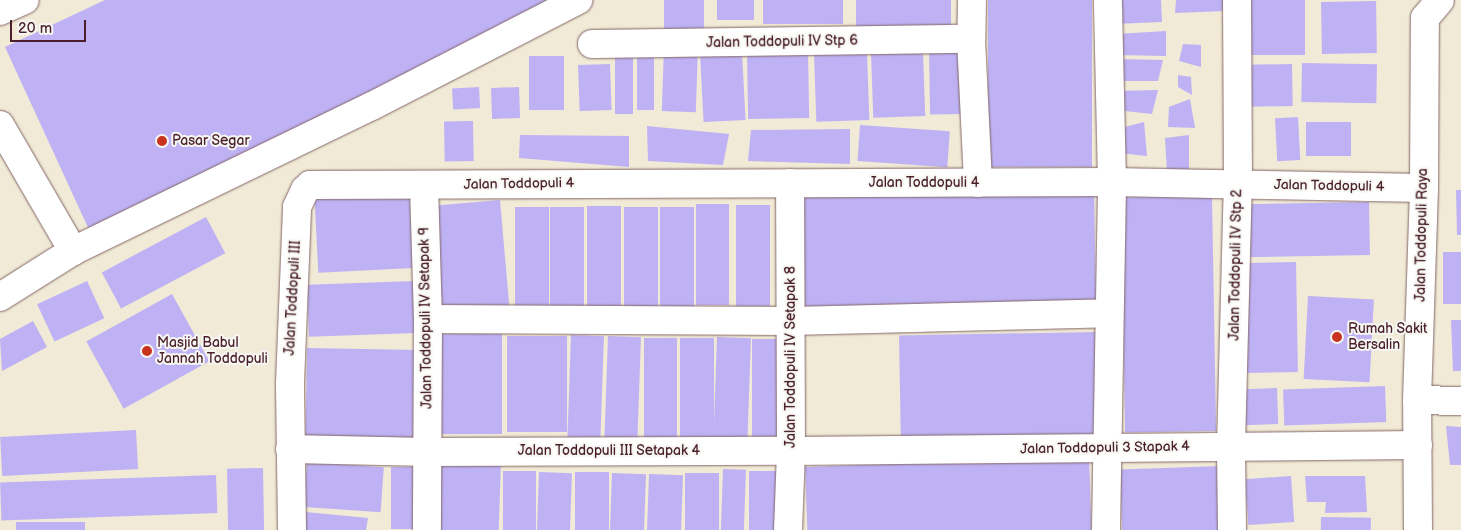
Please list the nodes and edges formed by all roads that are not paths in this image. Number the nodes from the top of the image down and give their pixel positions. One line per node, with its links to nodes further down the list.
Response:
1 (25, 0): 7 (street)
2 (578, 0): 17 (street)
3 (972, 0): 8 (street)
4 (1108, 0): 11 (street)
5 (1237, 0): 14 (street, Jalan Toddopuli IV Stp 2)
6 (1430, 6): 16 (street, Jalan Toddopuli Raya)
7 (0, 11)
8 (971, 39): 9 (street, Jalan Toddopuli IV Stp 6); 13 (street)
9 (592, 44)
10 (0, 125): 17 (street)
11 (1112, 182): 13 (street, Jalan Toddopuli 4); 14 (street, Jalan Toddopuli 4); 19 (street)
12 (790, 183): 13 (street, Jalan Toddopuli 4); 15 (street, Jalan Toddopuli 4); 21 (street, Jalan Toddopuli IV Setapak 8)
13 (978, 183)
14 (1238, 184): 16 (street, Jalan Toddopuli 4); 25 (street, Jalan Toddopuli IV Stp 2)
15 (424, 185): 20 (street, Jalan Toddopuli IV Setapak 9); 27 (street, Jalan Toddopuli III)
16 (1424, 188): 22 (street, Jalan Toddopuli Raya)
17 (73, 251): 18 (street)
18 (0, 297)
19 (1109, 313): 21 (street); 26 (street)
20 (428, 319): 21 (street); 29 (street, Jalan Toddopuli IV Setapak 9)
21 (791, 321): 28 (street, Jalan Toddopuli IV Setapak 8)
22 (1418, 400): 23 (street); 24 (street, Jalan Toddopuli Raya)
23 (1461, 401)
24 (1418, 445): 25 (street, Jalan Toddopuli 3 Stapak 4); 35 (street, Jalan Toddopuli Raya)
25 (1231, 446): 26 (street, Jalan Toddopuli 3 Stapak 4); 34 (street, Jalan Toddopuli IV Stp 2)
26 (1108, 447): 28 (street, Jalan Toddopuli 3 Stapak 4); 33 (street)
27 (290, 448): 29 (street, Jalan Toddopuli III Setapak 4); 30 (street, Jalan Toddopuli III)
28 (791, 451): 29 (street, Jalan Toddopuli III Setapak 4); 32 (street, Jalan Toddopuli IV Setapak 8)
29 (428, 452): 31 (street, Jalan Toddopuli IV Setapak 9)
30 (292, 530)
31 (427, 530)
32 (788, 530)
33 (1106, 530)
34 (1232, 530)
35 (1418, 530)

